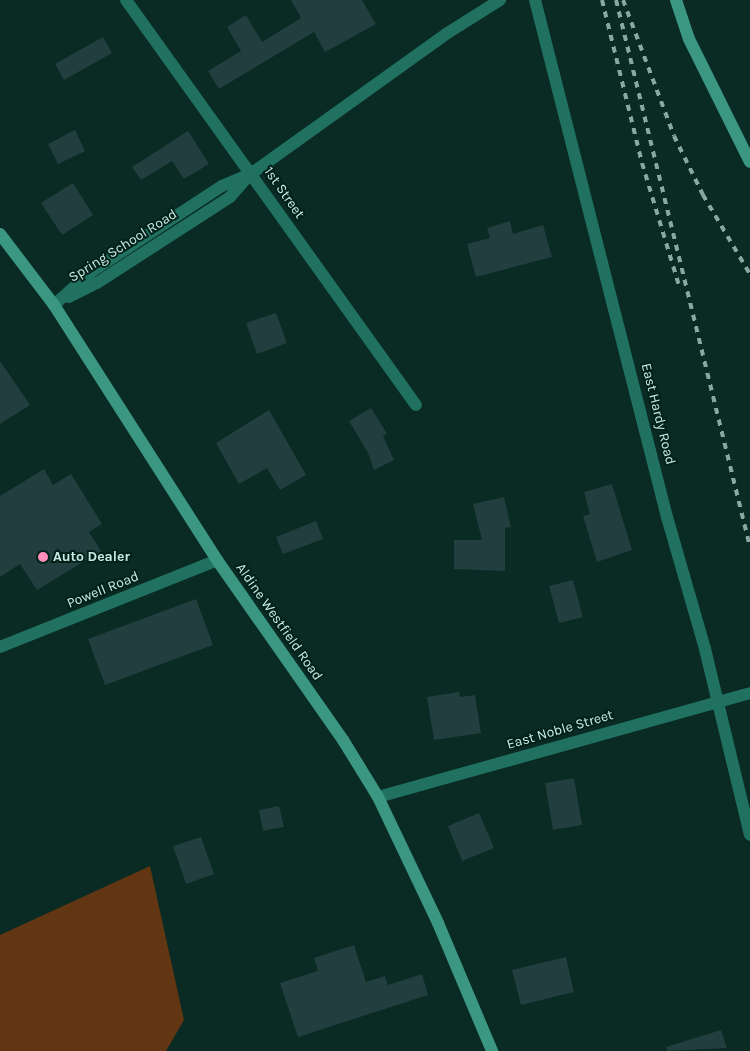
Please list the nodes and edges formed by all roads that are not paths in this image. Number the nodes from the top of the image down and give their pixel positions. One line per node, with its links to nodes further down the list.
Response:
1 (126, 0): 6 (street, 1st Street)
2 (500, 0): 6 (street, Spring School Road)
3 (535, 0): 13 (street, East Hardy Road)
4 (676, 0): 5 (main road)
5 (750, 162)
6 (252, 173): 8 (street, Spring School Road); 9 (street, 1st Street)
7 (0, 234): 8 (main road, Aldine Westfield Road)
8 (54, 304): 10 (main road, Aldine Westfield Road)
9 (416, 405)
10 (217, 560): 11 (street, Powell Road); 14 (main road, Aldine Westfield Road)
11 (0, 647)
12 (750, 693): 13 (street, East Noble Street)
13 (717, 702): 14 (street, East Noble Street); 15 (street, East Hardy Road)
14 (378, 796): 16 (main road, Aldine Westfield Road)
15 (750, 836)
16 (492, 1051)

